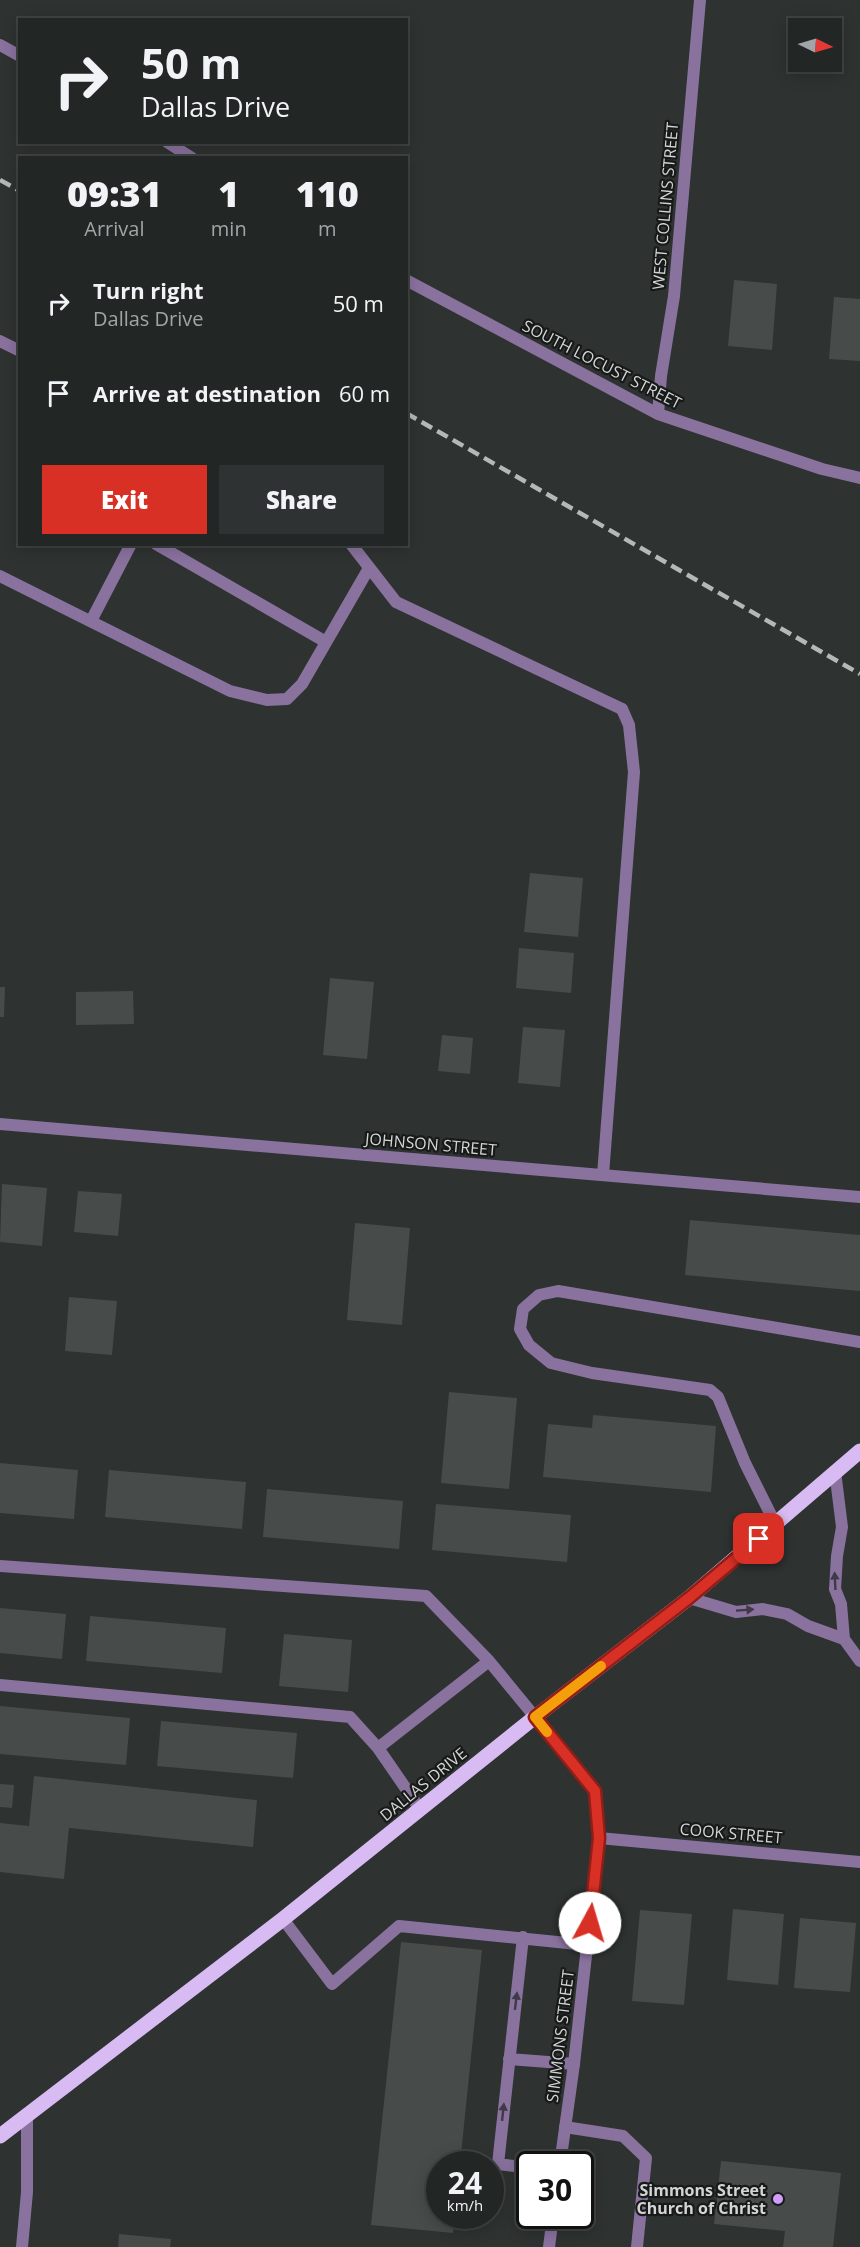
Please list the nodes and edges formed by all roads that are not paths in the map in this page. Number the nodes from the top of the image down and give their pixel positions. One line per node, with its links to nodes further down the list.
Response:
1 (699, 0): 9 (street, WEST COLLINS STREET)
2 (0, 45): 3 (street)
3 (18, 55)
4 (170, 144): 5 (street)
5 (189, 156)
6 (408, 281): 9 (street, SOUTH LOCUST STREET)
7 (0, 341): 8 (street)
8 (18, 350)
9 (658, 414): 10 (street, SOUTH LOCUST STREET)
10 (860, 477)
11 (129, 546): 16 (street)
12 (159, 546): 17 (street)
13 (352, 546): 14 (street)
14 (369, 568): 17 (street); 19 (street)
15 (0, 576): 16 (street)
16 (91, 621): 17 (street)
17 (326, 642)
18 (0, 1124): 19 (street, JOHNSON STREET)
19 (603, 1175): 20 (street, JOHNSON STREET)
20 (860, 1197)
21 (860, 1342): 24 (street)
22 (860, 1451): 23 (main road, DALLAS DRIVE)
23 (835, 1471): 24 (main road, DALLAS DRIVE); 27 (street, one-way to 23)
24 (776, 1525): 26 (main road, DALLAS DRIVE)
25 (0, 1566): 28 (street, SIMMONS STREET)
26 (689, 1598): 27 (street, one-way to 27); 31 (main road, DALLAS DRIVE)
27 (844, 1639): 29 (street)
28 (489, 1661): 31 (street, SIMMONS STREET); 32 (street)
29 (860, 1661)
30 (0, 1684): 32 (street)
31 (535, 1717): 33 (main road, DALLAS DRIVE); 34 (street, SIMMONS STREET)
32 (378, 1749): 33 (street)
33 (420, 1809): 36 (main road, DALLAS DRIVE)
34 (599, 1838): 35 (street, COOK STREET); 38 (street, SIMMONS STREET)
35 (860, 1862)
36 (283, 1920): 37 (street); 41 (main road, DALLAS DRIVE)
37 (523, 1937): 38 (street); 39 (street, one-way to 37)
38 (587, 1945): 40 (street, SIMMONS STREET)
39 (509, 2059): 40 (street); 45 (street, one-way to 39)
40 (574, 2064): 42 (street, SIMMONS STREET)
41 (27, 2114): 43 (main road, DALLAS DRIVE); 47 (street)
42 (565, 2127): 44 (street, SIMMONS STREET); 49 (street)
43 (0, 2136)
44 (562, 2151)
45 (516, 2166)
46 (551, 2229): 48 (street)
47 (22, 2247)
48 (549, 2247)
49 (637, 2247)

